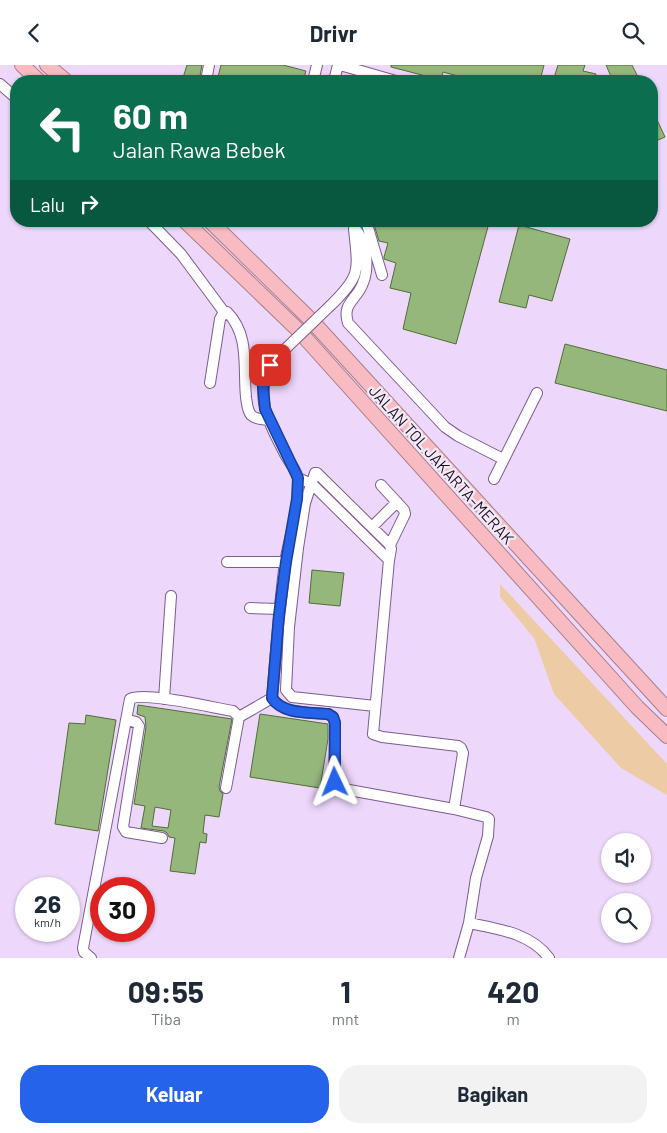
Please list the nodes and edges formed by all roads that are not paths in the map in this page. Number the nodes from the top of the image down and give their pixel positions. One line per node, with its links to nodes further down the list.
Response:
1 (22, 65): 6 (highway)
2 (47, 65): 7 (highway)
3 (305, 65): 5 (street)
4 (339, 65): 8 (street)
5 (316, 66)
6 (33, 75)
7 (59, 75)
8 (375, 75)
9 (0, 84): 10 (street)
10 (10, 93)
11 (155, 227): 18 (street)
12 (191, 227): 42 (highway, JALAN TOL JAKARTA–MERAK)
13 (216, 227): 39 (highway, JALAN TOL JAKARTA–MERAK)
14 (353, 227): 21 (street, bridge)
15 (355, 227): 22 (street)
16 (368, 227): 17 (street)
17 (382, 275)
18 (224, 312): 19 (street); 21 (street)
19 (210, 383)
20 (537, 393): 22 (street)
21 (269, 420): 23 (street)
22 (503, 459): 24 (street)
23 (298, 478): 25 (street); 32 (street)
24 (494, 479)
25 (312, 484): 28 (street); 30 (street); 38 (street)
26 (381, 485): 27 (street)
27 (397, 502): 28 (street); 29 (street)
28 (372, 527): 29 (street)
29 (390, 545): 30 (street)
30 (389, 560): 38 (street)
31 (227, 562): 32 (street)
32 (286, 562): 35 (street)
33 (171, 596): 37 (street)
34 (250, 608): 35 (street)
35 (280, 609): 36 (street)
36 (272, 698): 40 (street); 44 (street)
37 (164, 699): 40 (street); 41 (street)
38 (375, 706): 44 (street)
39 (667, 709)
40 (239, 717): 43 (street)
41 (126, 720): 45 (street); 47 (street)
42 (667, 736)
43 (226, 788)
44 (454, 809): 46 (street)
45 (162, 838)
46 (469, 923): 48 (street); 49 (street)
47 (91, 958)
48 (459, 958)
49 (549, 958)

